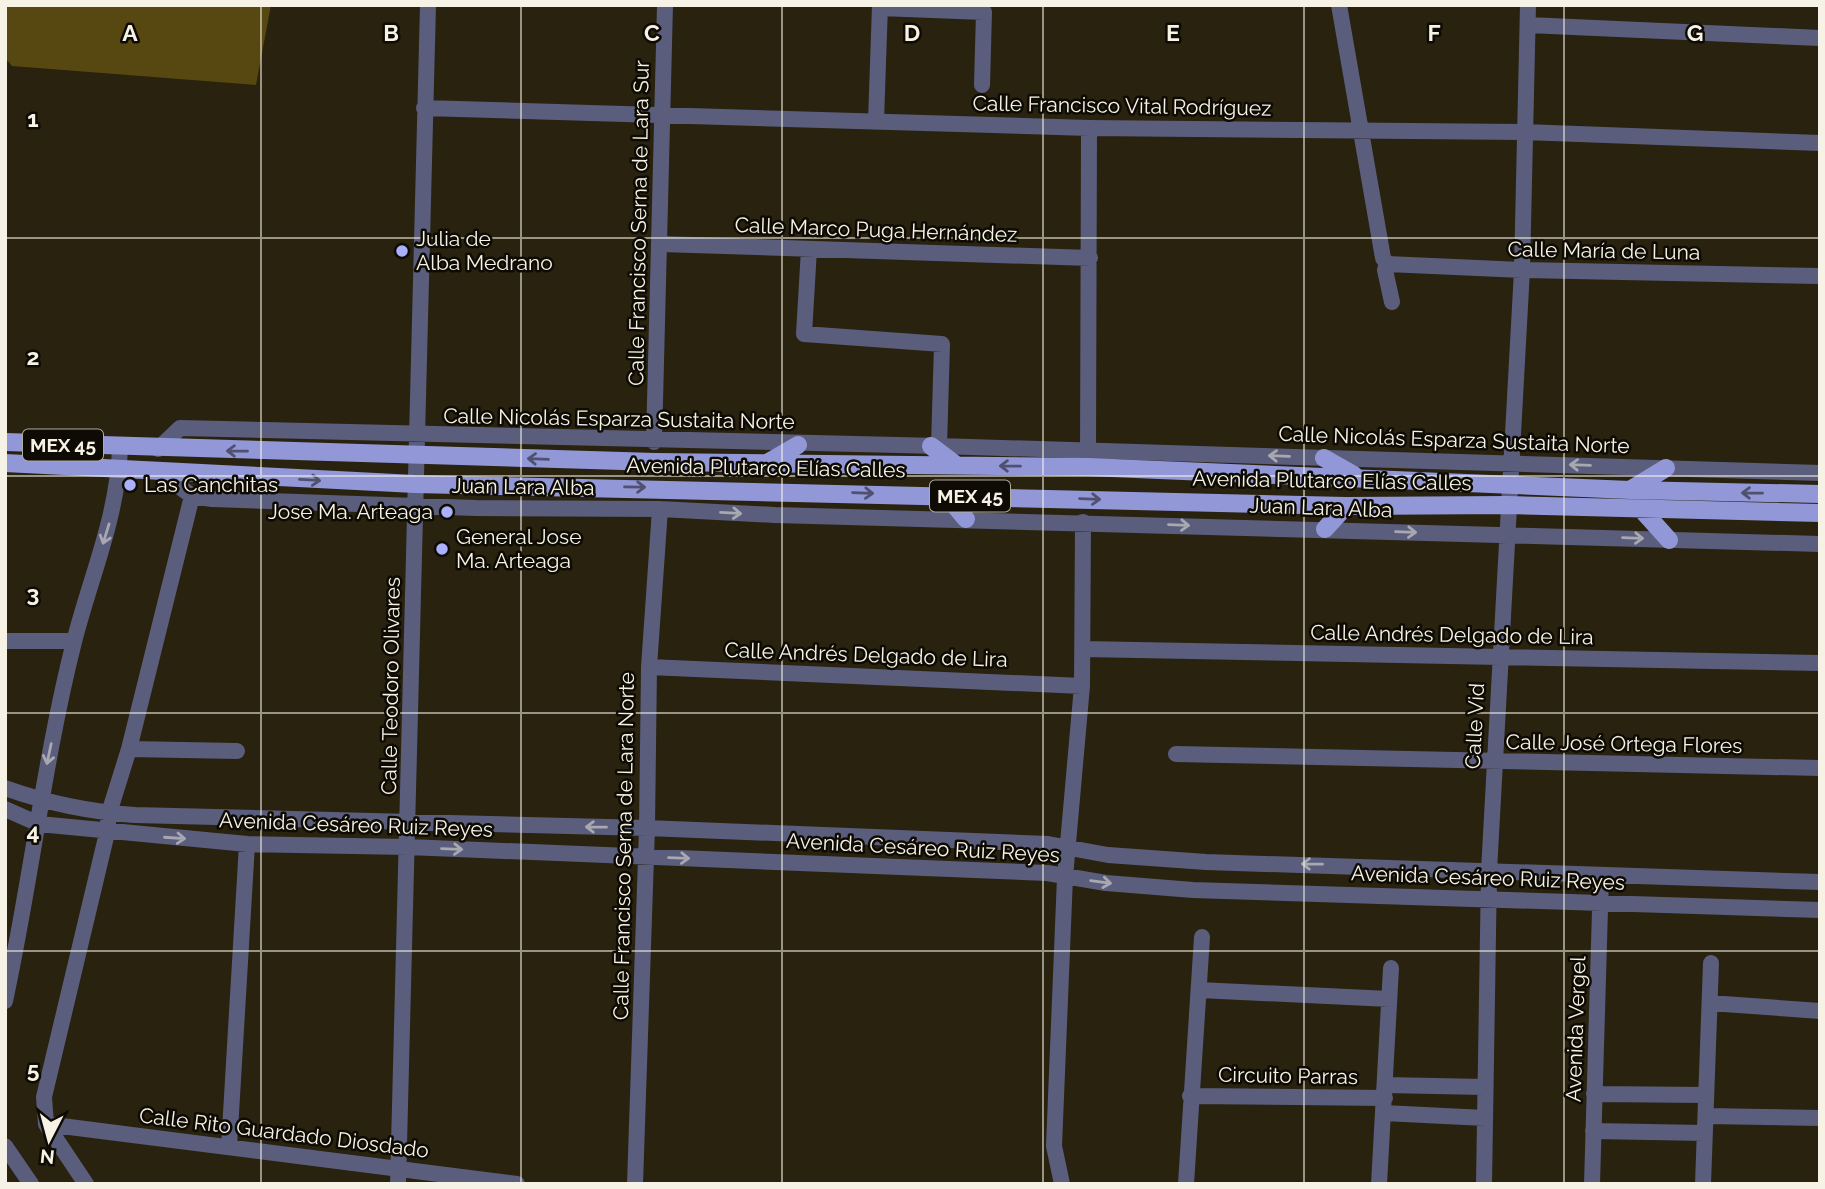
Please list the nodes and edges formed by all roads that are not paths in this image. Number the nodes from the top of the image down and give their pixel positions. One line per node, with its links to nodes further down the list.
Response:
1 (428, 5): 9 (street, Calle Teodoro Olivares)
2 (665, 5): 10 (street, Calle Francisco Serna de Lara Sur)
3 (1339, 5): 13 (street)
4 (1528, 5): 6 (street, Calle Vid)
5 (880, 7): 8 (street); 11 (street)
6 (1528, 24): 7 (street); 14 (street, Calle Vid)
7 (1820, 38)
8 (982, 85)
9 (424, 108): 10 (street, Calle Francisco Vital Rodríguez); 23 (street, Calle Teodoro Olivares)
10 (663, 115): 11 (street, Calle Francisco Vital Rodríguez); 16 (street, Calle Francisco Serna de Lara Sur)
11 (876, 121): 12 (street, Calle Francisco Vital Rodríguez)
12 (1089, 128): 13 (street, Calle Francisco Vital Rodríguez); 18 (street)
13 (1360, 131): 14 (street, Calle Francisco Vital Rodríguez); 19 (street)
14 (1523, 132): 15 (street, Calle Francisco Vital Rodríguez); 20 (street, Calle Vid)
15 (1820, 144)
16 (661, 244): 17 (street, Calle Marco Puga Hernández); 25 (street, Calle Francisco Serna de Lara Sur)
17 (809, 249): 18 (street, Calle Marco Puga Hernández); 27 (street)
18 (1090, 258): 30 (street)
19 (1387, 264): 20 (street, Calle María de Luna); 22 (street)
20 (1522, 270): 21 (street, Calle María de Luna); 35 (street, Calle Vid)
21 (1820, 276)
22 (1392, 302)
23 (415, 435): 25 (street, Calle Nicolás Esparza Sustaita Norte); 29 (street, Calle Nicolás Esparza Sustaita Norte); 31 (street, Calle Teodoro Olivares)
24 (5, 442): 28 (main road, Avenida Plutarco Elías Calles / MEX 45)
25 (654, 442): 26 (street, Calle Nicolás Esparza Sustaita Norte)
26 (798, 445): 27 (street, Calle Nicolás Esparza Sustaita Norte); 34 (main road)
27 (935, 446): 30 (street, Calle Nicolás Esparza Sustaita Norte); 36 (main road)
28 (120, 447): 29 (main road, Avenida Plutarco Elías Calles / MEX 45); 37 (street)
29 (158, 449): 31 (main road, Avenida Plutarco Elías Calles / MEX 45, one-way to 29)
30 (1088, 451): 32 (street, Calle Nicolás Esparza Sustaita Norte, one-way to 30)
31 (417, 455): 34 (main road, Avenida Plutarco Elías Calles / MEX 45, one-way to 31); 42 (street, Calle Teodoro Olivares)
32 (1324, 457): 35 (street, Calle Nicolás Esparza Sustaita Norte); 41 (main road)
33 (5, 463): 37 (main road, Avenida Plutarco Elías Calles / MEX 45)
34 (767, 463): 36 (main road, Avenida Plutarco Elías Calles / MEX 45)
35 (1511, 463): 38 (street, Calle Nicolás Esparza Sustaita Norte, one-way to 35); 43 (street, Calle Vid)
36 (956, 465): 41 (main road, Avenida Plutarco Elías Calles / MEX 45, one-way to 36)
37 (120, 468): 39 (main road, Avenida Plutarco Elías Calles / MEX 45); 63 (street, one-way to 63)
38 (1666, 468): 40 (street, Calle Nicolás Esparza Sustaita Norte); 44 (main road)
39 (157, 470): 42 (main road, Avenida Plutarco Elías Calles / MEX 45, one-way to 42); 48 (street)
40 (1820, 472)
41 (1357, 477): 43 (main road, Avenida Plutarco Elías Calles / MEX 45)
42 (415, 484): 45 (main road, Avenida Plutarco Elías Calles / MEX 45, one-way to 45); 50 (street, Calle Teodoro Olivares)
43 (1509, 485): 44 (main road, Avenida Plutarco Elías Calles / MEX 45); 49 (street, Calle Vid)
44 (1630, 490): 46 (main road, Avenida Plutarco Elías Calles / MEX 45, one-way to 44)
45 (775, 491): 47 (main road, Avenida Plutarco Elías Calles / MEX 45, one-way to 47); 55 (street)
46 (1820, 494)
47 (946, 495): 51 (main road, Avenida Plutarco Elías Calles / MEX 45, one-way to 51); 56 (main road)
48 (192, 496): 50 (street, Juan Lara Alba); 69 (street)
49 (1507, 505): 51 (main road, Avenida Plutarco Elías Calles / MEX 45); 53 (main road, Avenida Plutarco Elías Calles / MEX 45); 59 (street, Calle Vid)
50 (415, 506): 52 (street, Juan Lara Alba); 78 (street, Calle Teodoro Olivares)
51 (1346, 506): 58 (main road)
52 (660, 509): 55 (street, Juan Lara Alba, one-way to 55); 67 (street, Calle Francisco Serna de Lara Norte)
53 (1642, 510): 54 (main road, Avenida Plutarco Elías Calles / MEX 45); 60 (main road)
54 (1820, 513)
55 (775, 515): 56 (street, Juan Lara Alba)
56 (966, 519): 57 (street, Juan Lara Alba)
57 (1083, 522): 58 (street, Juan Lara Alba, one-way to 58); 64 (street)
58 (1325, 529): 59 (street, Juan Lara Alba, one-way to 59)
59 (1507, 535): 60 (street, Juan Lara Alba, one-way to 60); 65 (street, Calle Vid)
60 (1669, 540): 61 (street, Juan Lara Alba)
61 (1820, 544)
62 (5, 641): 63 (street)
63 (74, 641): 75 (street, one-way to 75)
64 (1083, 649): 65 (street, Calle Andrés Delgado de Lira); 68 (street)
65 (1499, 657): 66 (street, Calle Andrés Delgado de Lira); 72 (street, Calle Vid)
66 (1820, 663)
67 (649, 667): 68 (street, Calle Andrés Delgado de Lira); 80 (street, Calle Francisco Serna de Lara Norte)
68 (1082, 686): 84 (street)
69 (129, 749): 70 (street); 77 (street)
70 (237, 751)
71 (1176, 754): 72 (street, Calle José Ortega Flores)
72 (1494, 763): 73 (street, Calle José Ortega Flores); 86 (street, Calle Vid)
73 (1820, 768)
74 (5, 788): 75 (street, Avenida Cesáreo Ruiz Reyes)
75 (39, 800): 77 (street, Avenida Cesáreo Ruiz Reyes); 79 (street)
76 (5, 809): 79 (street, Avenida Cesáreo Ruiz Reyes)
77 (109, 813): 78 (street, Avenida Cesáreo Ruiz Reyes); 81 (street)
78 (409, 823): 80 (street, Avenida Cesáreo Ruiz Reyes, one-way to 78); 83 (street, Calle Teodoro Olivares)
79 (39, 824): 81 (street, Avenida Cesáreo Ruiz Reyes); 98 (street)
80 (648, 828): 84 (street, Avenida Cesáreo Ruiz Reyes); 85 (street, Calle Francisco Serna de Lara Norte)
81 (107, 833): 82 (street, Avenida Cesáreo Ruiz Reyes, one-way to 82); 108 (street)
82 (247, 844): 83 (street, Avenida Cesáreo Ruiz Reyes); 112 (street)
83 (408, 847): 85 (street, Avenida Cesáreo Ruiz Reyes, one-way to 85); 113 (street, Calle Teodoro Olivares)
84 (1069, 847): 86 (street, Avenida Cesáreo Ruiz Reyes, one-way to 84); 88 (street)
85 (646, 856): 88 (street, Avenida Cesáreo Ruiz Reyes, one-way to 88); 117 (street, Calle Francisco Serna de Lara Norte)
86 (1489, 871): 87 (street, Avenida Cesáreo Ruiz Reyes); 90 (street, Calle Vid)
87 (1601, 875): 89 (street, Avenida Cesáreo Ruiz Reyes); 91 (street, Avenida Vergel)
88 (1065, 877): 90 (street, Avenida Cesáreo Ruiz Reyes, one-way to 90); 118 (street)
89 (1820, 882)
90 (1488, 899): 91 (street, Avenida Cesáreo Ruiz Reyes); 101 (street, Calle Vid)
91 (1601, 904): 92 (street, Avenida Cesáreo Ruiz Reyes); 102 (street, Avenida Vergel)
92 (1820, 910)
93 (1202, 936): 96 (street, Circuito Parras)
94 (1711, 963): 99 (street)
95 (1391, 968): 97 (street, Circuito Parras)
96 (1199, 989): 97 (street); 104 (street, Circuito Parras)
97 (1389, 999): 105 (street, Circuito Parras)
98 (5, 1001)
99 (1710, 1003): 100 (street); 103 (street)
100 (1820, 1012)
101 (1485, 1087): 105 (street, Circuito Parras); 106 (street, Calle Vid)
102 (1594, 1094): 103 (street); 110 (street, Avenida Vergel)
103 (1706, 1095): 109 (street)
104 (1191, 1096): 105 (street, Circuito Parras); 119 (street, Circuito Parras)
105 (1385, 1099): 106 (street, Circuito Parras); 120 (street, Circuito Parras)
106 (1485, 1118): 121 (street, Calle Vid)
107 (1820, 1118): 109 (street)
108 (46, 1124): 112 (street, Calle Rito Guardado Diosdado); 115 (street)
109 (1705, 1125): 110 (street); 123 (street)
110 (1593, 1131): 122 (street, Avenida Vergel)
111 (5, 1146): 114 (street)
112 (229, 1147): 113 (street, Calle Rito Guardado Diosdado)
113 (397, 1176): 116 (street, Calle Rito Guardado Diosdado)
114 (32, 1184)
115 (86, 1184)
116 (517, 1184)
117 (635, 1184)
118 (1062, 1184)
119 (1186, 1184)
120 (1379, 1184)
121 (1484, 1184)
122 (1592, 1184)
123 (1703, 1184)

